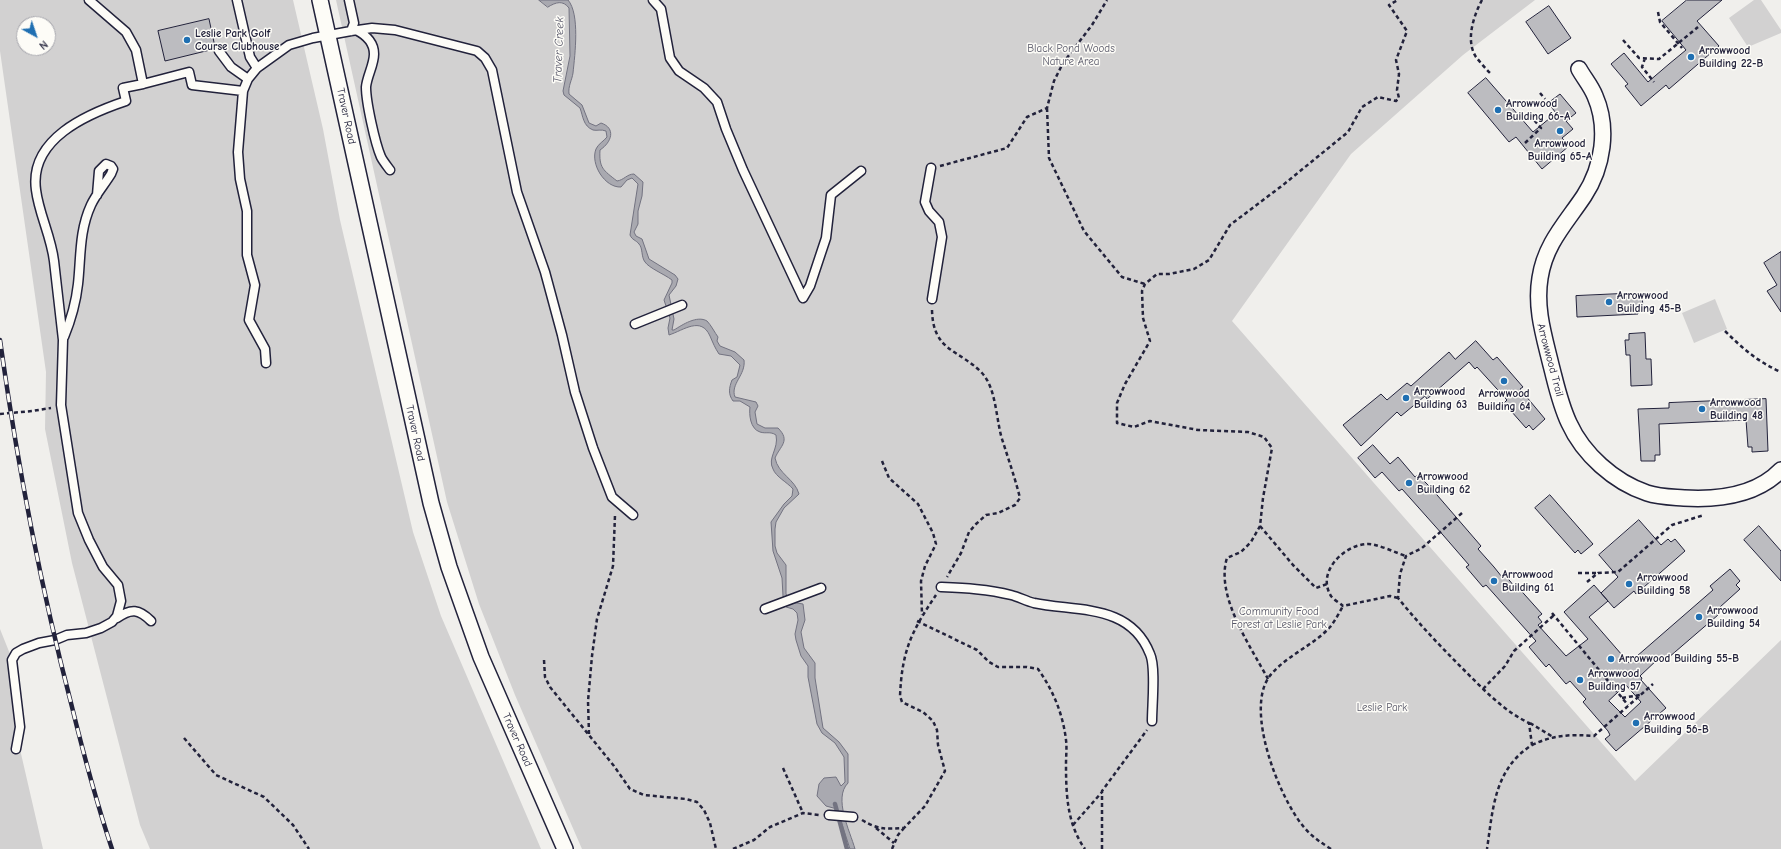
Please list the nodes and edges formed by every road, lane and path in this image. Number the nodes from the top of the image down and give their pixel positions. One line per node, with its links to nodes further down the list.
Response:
1 (89, 0): 23 (lane)
2 (237, 0): 18 (lane)
3 (320, 0): 12 (street, Traver Road)
4 (349, 0): 11 (lane)
5 (653, 0): 32 (lane)
6 (1107, 0): 27 (path)
7 (1398, 0): 34 (path)
8 (1482, 0): 20 (path)
9 (1658, 12): 14 (path)
10 (1698, 27): 14 (path)
11 (353, 30): 12 (lane); 31 (lane); 46 (lane)
12 (328, 35): 18 (lane); 89 (street, Traver Road)
13 (1624, 40): 17 (path)
14 (1678, 43): 15 (path); 17 (path)
15 (1682, 48)
16 (219, 50): 21 (lane)
17 (1645, 58): 22 (path)
18 (257, 68): 21 (lane)
19 (1578, 69): 45 (street, Arrowwood Trail)
20 (1490, 73)
21 (248, 79): 24 (lane)
22 (1654, 82)
23 (143, 84): 24 (lane); 39 (lane)
24 (243, 91): 40 (lane)
25 (1540, 93): 26 (path)
26 (1545, 99)
27 (1047, 108): 30 (path); 34 (path)
28 (1528, 113): 29 (path)
29 (1525, 143)
30 (930, 168): 35 (lane)
31 (390, 170)
32 (861, 171)
33 (97, 195): 39 (lane)
34 (1145, 284): 50 (path)
35 (932, 299)
36 (682, 305): 37 (lane)
37 (635, 324)
38 (1725, 331): 41 (path)
39 (63, 340): 42 (lane)
40 (266, 363)
41 (1781, 372)
42 (61, 405): 43 (path); 64 (lane)
43 (0, 414)
44 (882, 461): 61 (path)
45 (1781, 470)
46 (615, 500): 48 (lane); 74 (path)
47 (1462, 512): 51 (path)
48 (633, 515)
49 (1704, 515): 53 (path)
50 (1260, 526): 55 (path); 66 (path)
51 (1406, 556): 55 (path); 58 (path)
52 (1578, 573): 53 (path)
53 (1598, 573): 54 (path)
54 (1586, 582)
55 (1327, 584): 59 (path)
56 (941, 587): 72 (lane)
57 (821, 588): 60 (lane)
58 (1398, 598): 59 (path); 68 (path)
59 (1343, 606): 66 (path)
60 (765, 609)
61 (922, 615)
62 (151, 621): 64 (lane)
63 (917, 621): 84 (path)
64 (112, 622): 78 (lane)
65 (544, 660): 74 (path)
66 (1268, 679): 95 (path)
67 (1653, 684): 69 (path)
68 (1483, 689): 70 (path); 73 (path)
69 (1640, 695): 70 (path); 71 (path)
70 (1622, 698): 71 (path)
71 (1628, 705): 75 (path)
72 (1152, 721): 80 (path)
73 (1530, 723): 75 (path); 77 (path)
74 (590, 735): 90 (path)
75 (1554, 737): 77 (path)
76 (184, 738): 88 (path)
77 (1532, 745): 96 (path)
78 (16, 749)
79 (782, 768): 81 (path)
80 (1102, 791): 84 (path); 94 (path)
81 (803, 813): 82 (path); 91 (path)
82 (829, 815): 83 (lane)
83 (853, 817)
84 (1073, 825): 93 (path)
85 (874, 827): 87 (path)
86 (904, 828): 87 (path)
87 (894, 843): 92 (path)
88 (309, 849)
89 (565, 849)
90 (716, 849)
91 (733, 849)
92 (892, 849)
93 (1086, 849)
94 (1102, 849)
95 (1331, 849)
96 (1487, 849)

